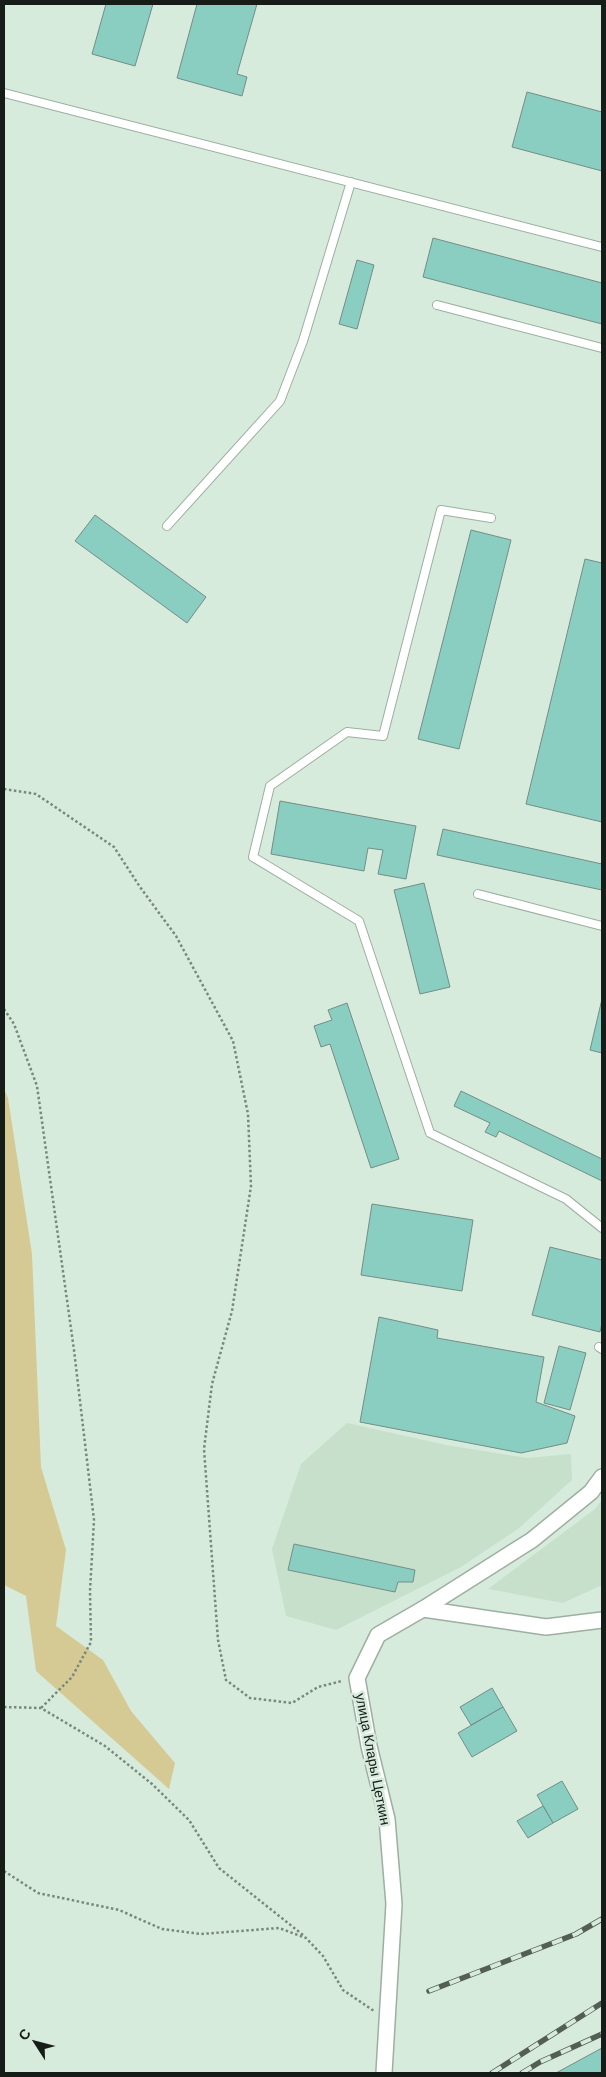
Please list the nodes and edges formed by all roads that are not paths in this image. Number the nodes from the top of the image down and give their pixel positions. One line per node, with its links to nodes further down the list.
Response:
1 (4, 93): 2 (lane)
2 (351, 182): 3 (lane); 7 (lane)
3 (602, 247)
4 (437, 305): 5 (lane)
5 (602, 348)
6 (491, 518): 10 (lane)
7 (167, 526)
8 (478, 894): 9 (lane)
9 (602, 926)
10 (602, 1228)
11 (602, 1477): 12 (street, улица Клары Цеткин)
12 (423, 1609): 13 (street); 14 (street, улица Клары Цеткин)
13 (602, 1620)
14 (384, 2073)

